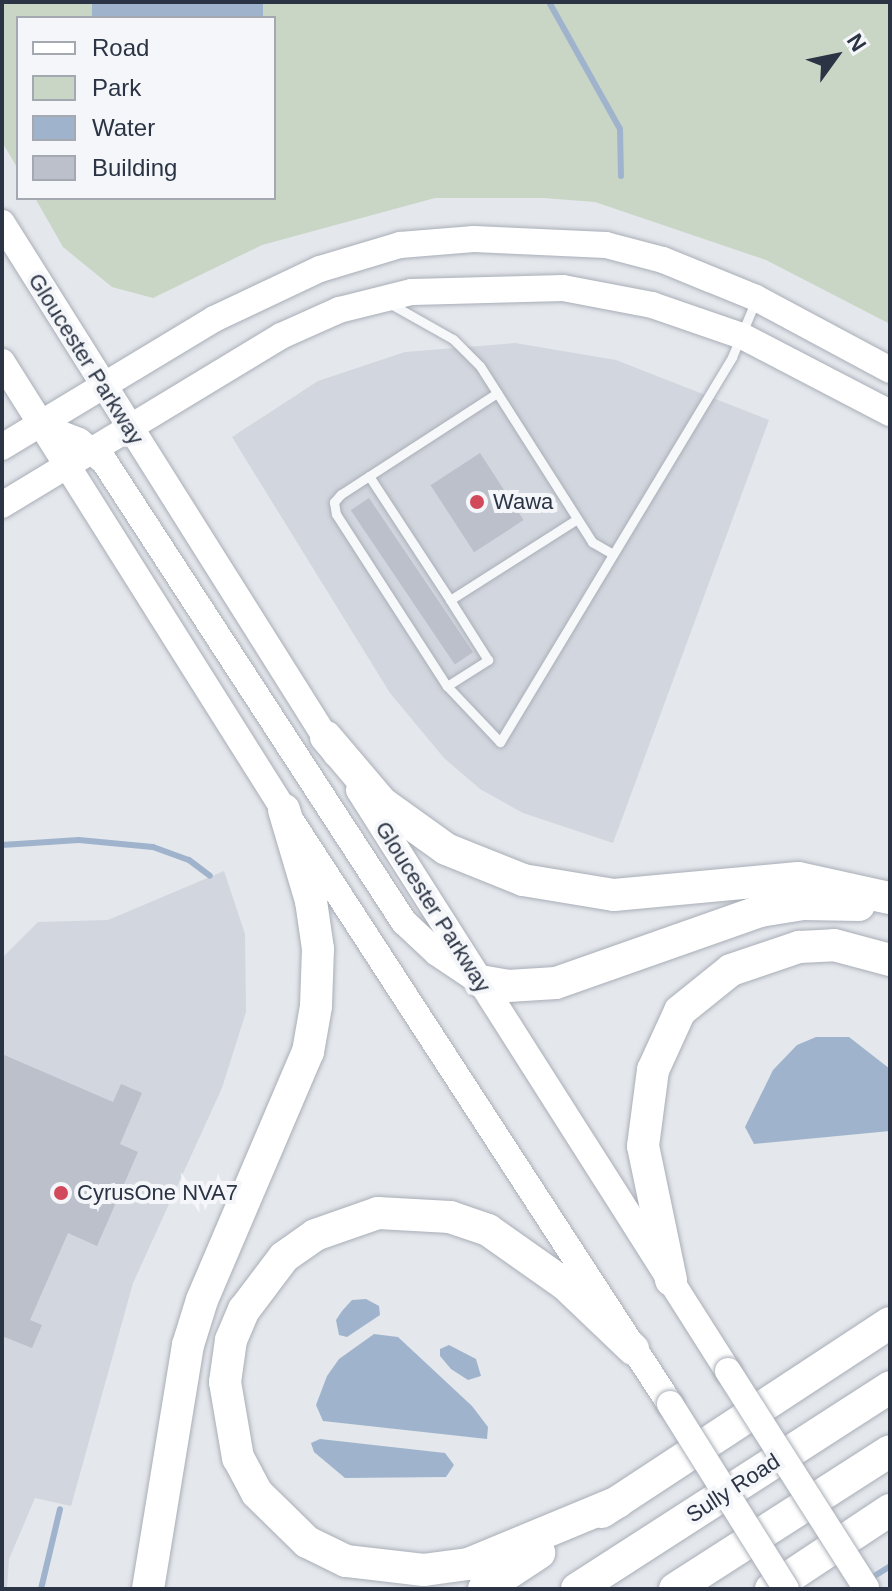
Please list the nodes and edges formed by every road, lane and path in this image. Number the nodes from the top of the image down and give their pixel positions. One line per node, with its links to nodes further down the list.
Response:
1 (2, 223): 7 (main road, Gloucester Parkway)
2 (756, 298): 4 (lane); 6 (main road); 7 (main road)
3 (384, 299): 4 (main road); 8 (lane); 11 (main road)
4 (742, 336): 9 (main road); 18 (lane)
5 (2, 362): 10 (main road)
6 (890, 370)
7 (103, 385): 10 (main road); 11 (main road, Gloucester Parkway)
8 (497, 393): 15 (lane); 17 (lane)
9 (890, 413)
10 (38, 425): 12 (main road); 13 (main road); 14 (main road)
11 (128, 425): 13 (main road); 21 (main road, Gloucester Parkway)
12 (2, 447)
13 (91, 449): 14 (main road); 26 (main road)
14 (65, 465): 16 (main road); 22 (main road)
15 (369, 476): 19 (lane); 20 (lane)
16 (2, 505)
17 (577, 519): 18 (lane); 19 (lane)
18 (613, 554): 20 (lane)
19 (450, 600): 20 (lane)
20 (447, 686)
21 (326, 737): 23 (highway); 26 (main road, Gloucester Parkway)
22 (284, 810): 30 (main road); 37 (highway)
23 (890, 898)
24 (890, 909): 26 (highway)
25 (890, 960): 27 (highway)
26 (480, 981): 27 (main road, Gloucester Parkway)
27 (671, 1280): 36 (main road, Gloucester Parkway, bridge)
28 (890, 1304): 31 (highway)
29 (890, 1323): 31 (highway)
30 (633, 1349): 34 (highway); 42 (main road, bridge)
31 (815, 1372): 34 (highway)
32 (890, 1387): 39 (highway, Sully Road)
33 (890, 1451): 40 (highway)
34 (618, 1502): 38 (highway)
35 (890, 1510): 41 (highway)
36 (866, 1588)
37 (148, 1589)
38 (484, 1589)
39 (577, 1589)
40 (675, 1589)
41 (771, 1589)
42 (786, 1589)

